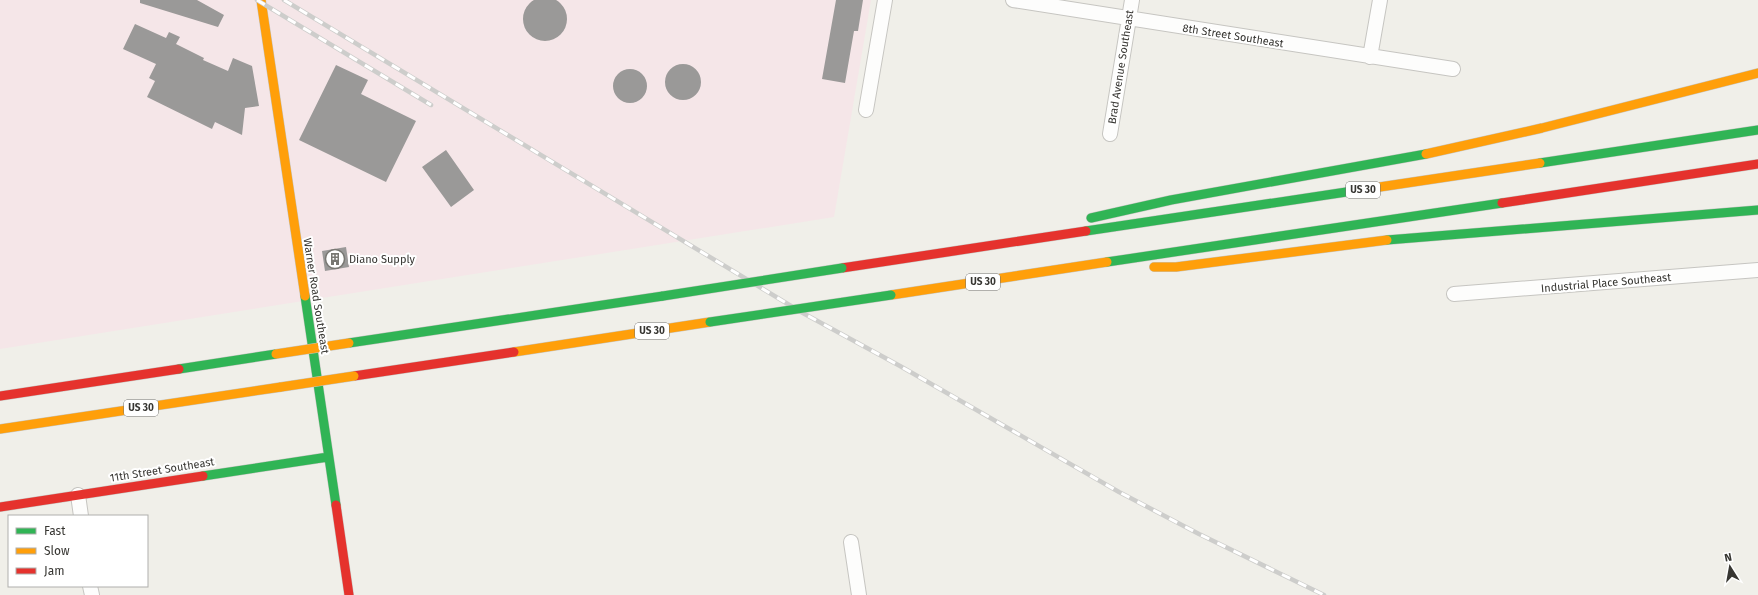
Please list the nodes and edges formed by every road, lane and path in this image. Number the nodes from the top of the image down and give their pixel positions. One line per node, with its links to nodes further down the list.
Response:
1 (261, 0): 23 (main road, Warner Road Southeast)
2 (885, 0): 10 (street)
3 (1013, 0): 6 (street, 8th Street Southeast)
4 (1132, 0): 6 (street, Brad Avenue Southeast)
5 (1380, 0): 7 (street)
6 (1129, 19): 7 (street, 8th Street Southeast); 12 (street, Brad Avenue Southeast)
7 (1370, 57): 8 (street, 8th Street Southeast)
8 (1453, 69)
9 (1758, 73): 15 (main road)
10 (866, 110)
11 (1758, 130): 17 (main road, US 30)
12 (1110, 134)
13 (1758, 164): 18 (main road, US 30)
14 (1758, 210): 18 (main road)
15 (1083, 220)
16 (1068, 224): 17 (main road)
17 (967, 249): 21 (main road, US 30, bridge)
18 (1074, 267): 22 (main road, US 30, bridge)
19 (1758, 270): 20 (street, Industrial Place Southeast)
20 (1454, 294)
21 (0, 396)
22 (0, 429)
23 (328, 457): 24 (main road, 11th Street Southeast); 28 (main road, Warner Road Southeast)
24 (78, 495): 25 (main road, 11th Street Southeast); 26 (street)
25 (0, 507)
26 (81, 515)
27 (851, 542): 29 (street)
28 (349, 595)
29 (859, 595)

